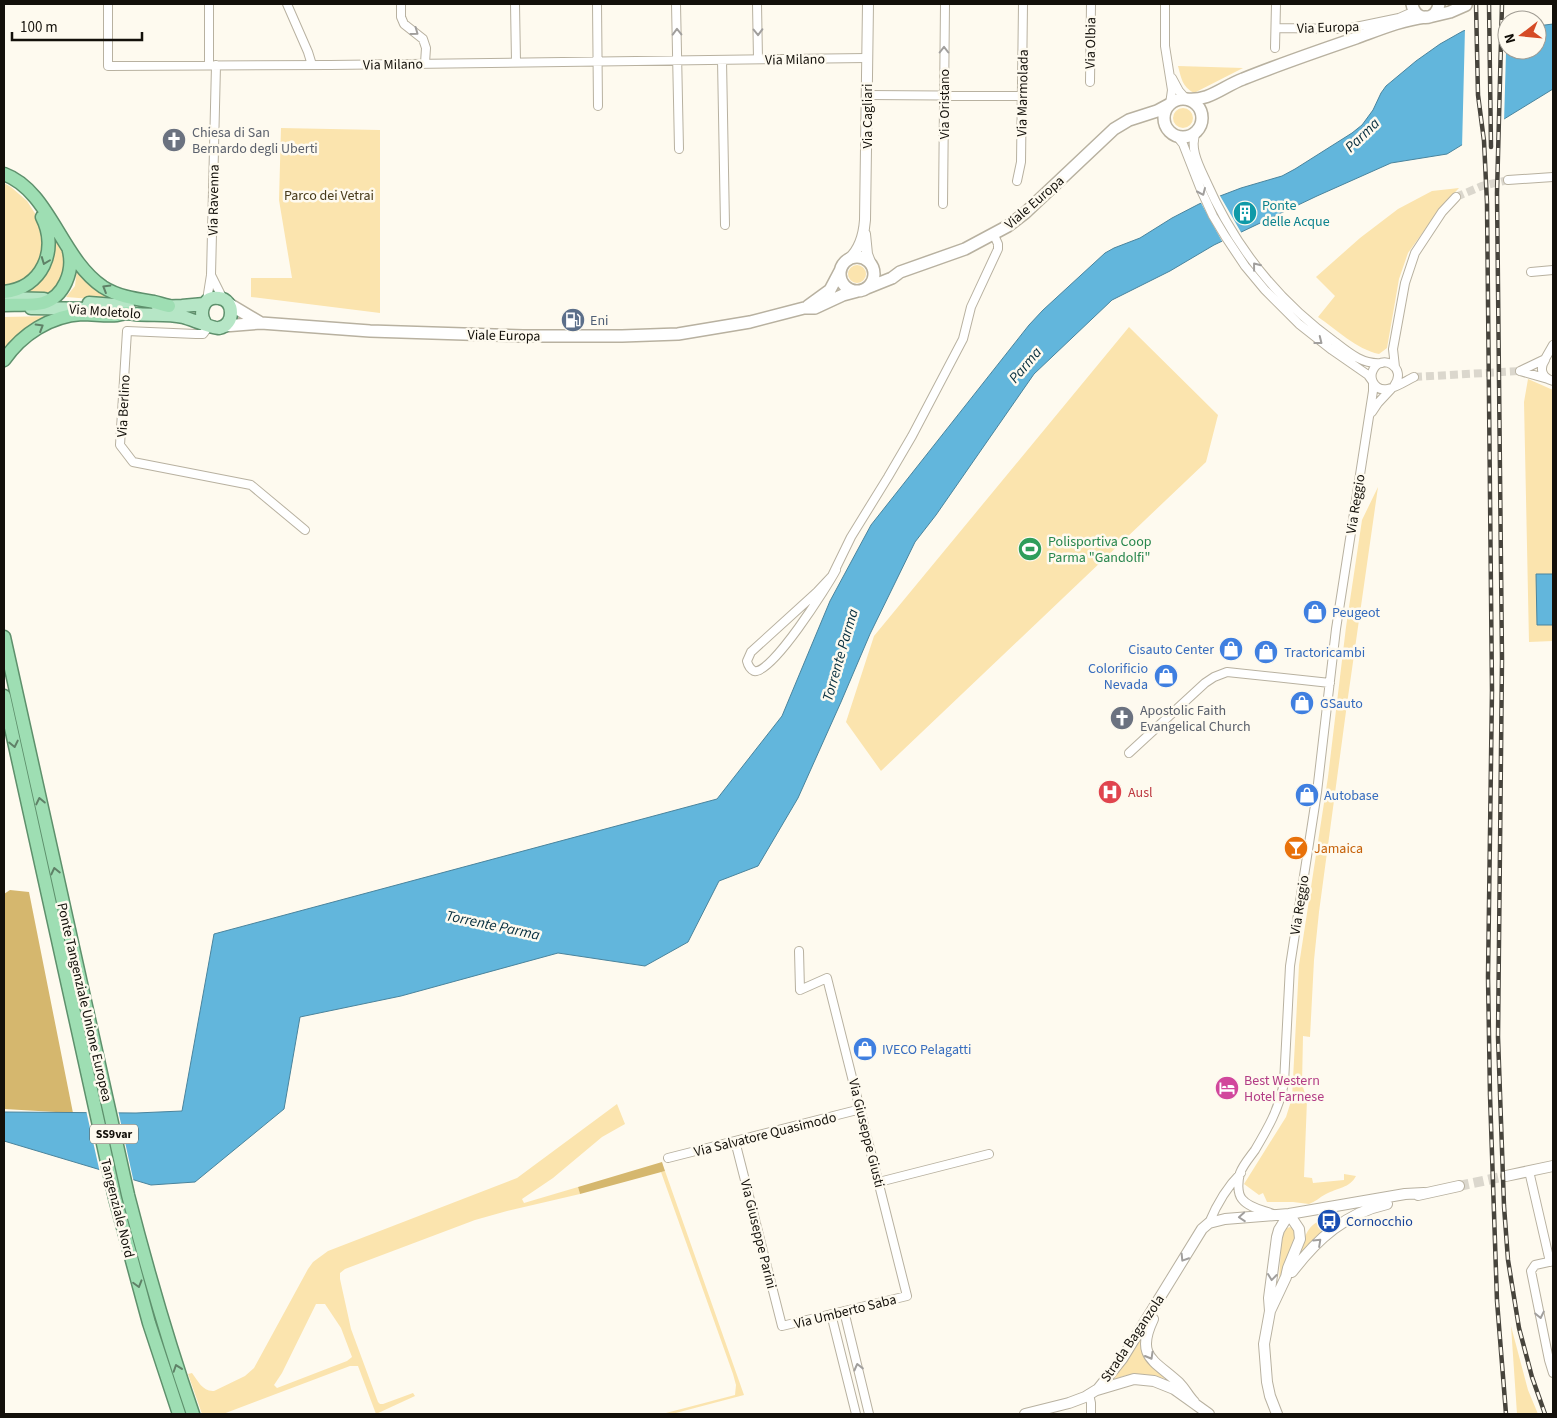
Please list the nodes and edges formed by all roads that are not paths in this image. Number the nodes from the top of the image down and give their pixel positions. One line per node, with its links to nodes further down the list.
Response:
1 (108, 4): 28 (street, Via Milano)
2 (209, 4): 28 (street, Via Ravenna)
3 (288, 4): 29 (street)
4 (401, 4): 27 (street, one-way to 27)
5 (515, 4): 26 (street)
6 (596, 4): 25 (street)
7 (676, 4): 22 (street, one-way to 7)
8 (757, 4): 24 (street, one-way to 24)
9 (868, 4): 21 (street, Via Cagliari)
10 (944, 4): 34 (street, Via Oristano, one-way to 10)
11 (1023, 4): 35 (street, Via Marmolada)
12 (1091, 4): 31 (street, Via Olbia)
13 (1165, 4): 30 (street)
14 (1276, 4): 19 (street)
15 (1438, 4): 18 (main road)
16 (1444, 4): 18 (main road)
17 (1408, 11): 18 (main road, Via Europa); 18 (main road); 19 (street, Via Europa); 32 (main road)
18 (1427, 17)
19 (1276, 28): 20 (street)
20 (1275, 48)
21 (867, 58): 24 (street, Via Milano); 33 (street, Via Cagliari)
22 (677, 60): 23 (street, Via Milano); 25 (street, Via Milano); 42 (street)
23 (722, 60): 24 (street, Via Milano); 50 (street)
24 (758, 60)
25 (598, 61): 26 (street, Via Milano); 38 (street)
26 (516, 62): 27 (street, Via Milano)
27 (425, 63): 29 (street, Via Milano)
28 (212, 65): 29 (street, Via Milano); 60 (street, Via Ravenna)
29 (312, 65)
30 (1171, 75): 36 (street); 37 (street)
31 (1090, 82)
32 (1224, 90): 36 (main road); 39 (main road)
33 (867, 95): 34 (street); 51 (street, Via Cagliari)
34 (944, 96): 35 (street); 49 (street, Via Oristano)
35 (1022, 96): 47 (street, Via Marmolada)
36 (1186, 99): 37 (main road); 39 (main road)
37 (1170, 104): 40 (main road); 41 (main road, Viale Europa)
38 (598, 106)
39 (1199, 126): 40 (main road); 69 (street, one-way to 39)
40 (1172, 132): 41 (main road, Viale Europa); 69 (street, one-way to 69)
41 (1103, 141): 52 (main road, Viale Europa)
42 (679, 149)
43 (4, 174): 53 (highway)
44 (1553, 177): 46 (street)
45 (4, 179): 62 (highway, one-way to 62)
46 (1508, 180)
47 (1017, 181)
48 (1456, 197): 77 (street, Via Reggio)
49 (943, 204)
50 (725, 225)
51 (864, 227): 54 (street, Via Cagliari); 55 (street, Via Cagliari)
52 (994, 235): 58 (main road, Viale Europa); 87 (street)
53 (65, 244): 64 (highway); 68 (highway, one-way to 53)
54 (849, 259): 55 (main road, Viale Europa); 56 (main road, Viale Europa)
55 (870, 262): 58 (main road, Viale Europa); 61 (main road)
56 (841, 268): 61 (main road); 70 (main road, Viale Europa)
57 (1553, 270): 59 (street)
58 (900, 272): 61 (main road, Viale Europa)
59 (1531, 272)
60 (211, 275): 65 (street); 66 (street, Via Ravenna)
61 (863, 290): 70 (main road, Viale Europa)
62 (4, 292)
63 (4, 298): 64 (main road, Via Moletolo)
64 (50, 300): 67 (highway); 68 (main road, Via Moletolo)
65 (226, 301): 66 (main road, Via Moletolo); 73 (main road); 75 (main road)
66 (206, 302): 68 (main road, Via Moletolo); 74 (main road)
67 (4, 304)
68 (169, 306)
69 (1285, 306): 80 (street); 83 (street, one-way to 83)
70 (804, 308): 73 (main road, Viale Europa)
71 (4, 309): 72 (main road, Via Moletolo)
72 (128, 313): 74 (main road, Via Moletolo); 79 (highway, one-way to 72)
73 (260, 323): 75 (main road, Via Moletolo)
74 (207, 325): 75 (main road, Via Moletolo); 86 (street, Via Berlino)
75 (224, 326)
76 (1553, 345): 78 (street)
77 (1393, 349): 80 (street, Via Reggio); 81 (street, Via Reggio)
78 (1549, 357): 82 (street); 82 (street)
79 (4, 360)
80 (1383, 363): 81 (street); 83 (street, Via Reggio)
81 (1396, 368): 84 (street, Via Reggio); 84 (street)
82 (1552, 381)
83 (1373, 382): 84 (street); 85 (street, Via Reggio)
84 (1393, 387): 85 (street, Via Reggio)
85 (1369, 416): 89 (street, Via Reggio)
86 (305, 530)
87 (836, 570): 87 (street)
88 (4, 637): 92 (highway, one-way to 88)
89 (1330, 683): 91 (street); 100 (street, Via Reggio)
90 (4, 696): 92 (highway, one-way to 92)
91 (1129, 753)
92 (44, 850): 122 (highway, Tangenziale Nord / SS9var, one-way to 122); 123 (highway, Ponte Tangenziale Unione Europea / SS9var, one-way to 92)
93 (799, 951): 94 (street, Via Giuseppe Giusti)
94 (861, 1109): 95 (street, Via Salvatore Quasimodo); 102 (street, Via Giuseppe Giusti)
95 (735, 1141): 97 (street, Via Salvatore Quasimodo); 115 (street, Via Giuseppe Parini)
96 (989, 1154): 102 (street)
97 (668, 1158)
98 (1553, 1166): 99 (street)
99 (1529, 1171): 101 (street); 108 (street)
100 (1241, 1173): 106 (street); 107 (street, Strada Baganzola)
101 (1506, 1176)
102 (879, 1182): 111 (street, Via Giuseppe Giusti)
103 (1459, 1186): 104 (street)
104 (1424, 1193): 105 (street); 109 (street, one-way to 104)
105 (1289, 1214): 106 (street); 109 (street); 113 (street, one-way to 113)
106 (1276, 1215): 107 (street, one-way to 107)
107 (1209, 1223): 110 (street, Strada Baganzola, one-way to 110)
108 (1552, 1261): 116 (street, one-way to 116)
109 (1286, 1278): 113 (street)
110 (1162, 1294): 118 (street, Strada Baganzola); 120 (street, one-way to 120)
111 (907, 1296): 112 (street, Via Umberto Saba)
112 (844, 1311): 114 (street, Via Umberto Saba); 125 (street, one-way to 112)
113 (1270, 1311): 119 (street)
114 (831, 1314): 115 (street, Via Umberto Saba); 124 (street)
115 (782, 1326)
116 (1551, 1359): 117 (street)
117 (1553, 1374)
118 (1093, 1392): 120 (street); 126 (street, Strada Baganzola); 127 (street)
119 (1270, 1396): 121 (street); 129 (street)
120 (1194, 1402): 128 (street)
121 (1266, 1413)
122 (179, 1414)
123 (193, 1414)
124 (856, 1414)
125 (869, 1414)
126 (1025, 1414)
127 (1091, 1414)
128 (1210, 1414)
129 (1277, 1414)

